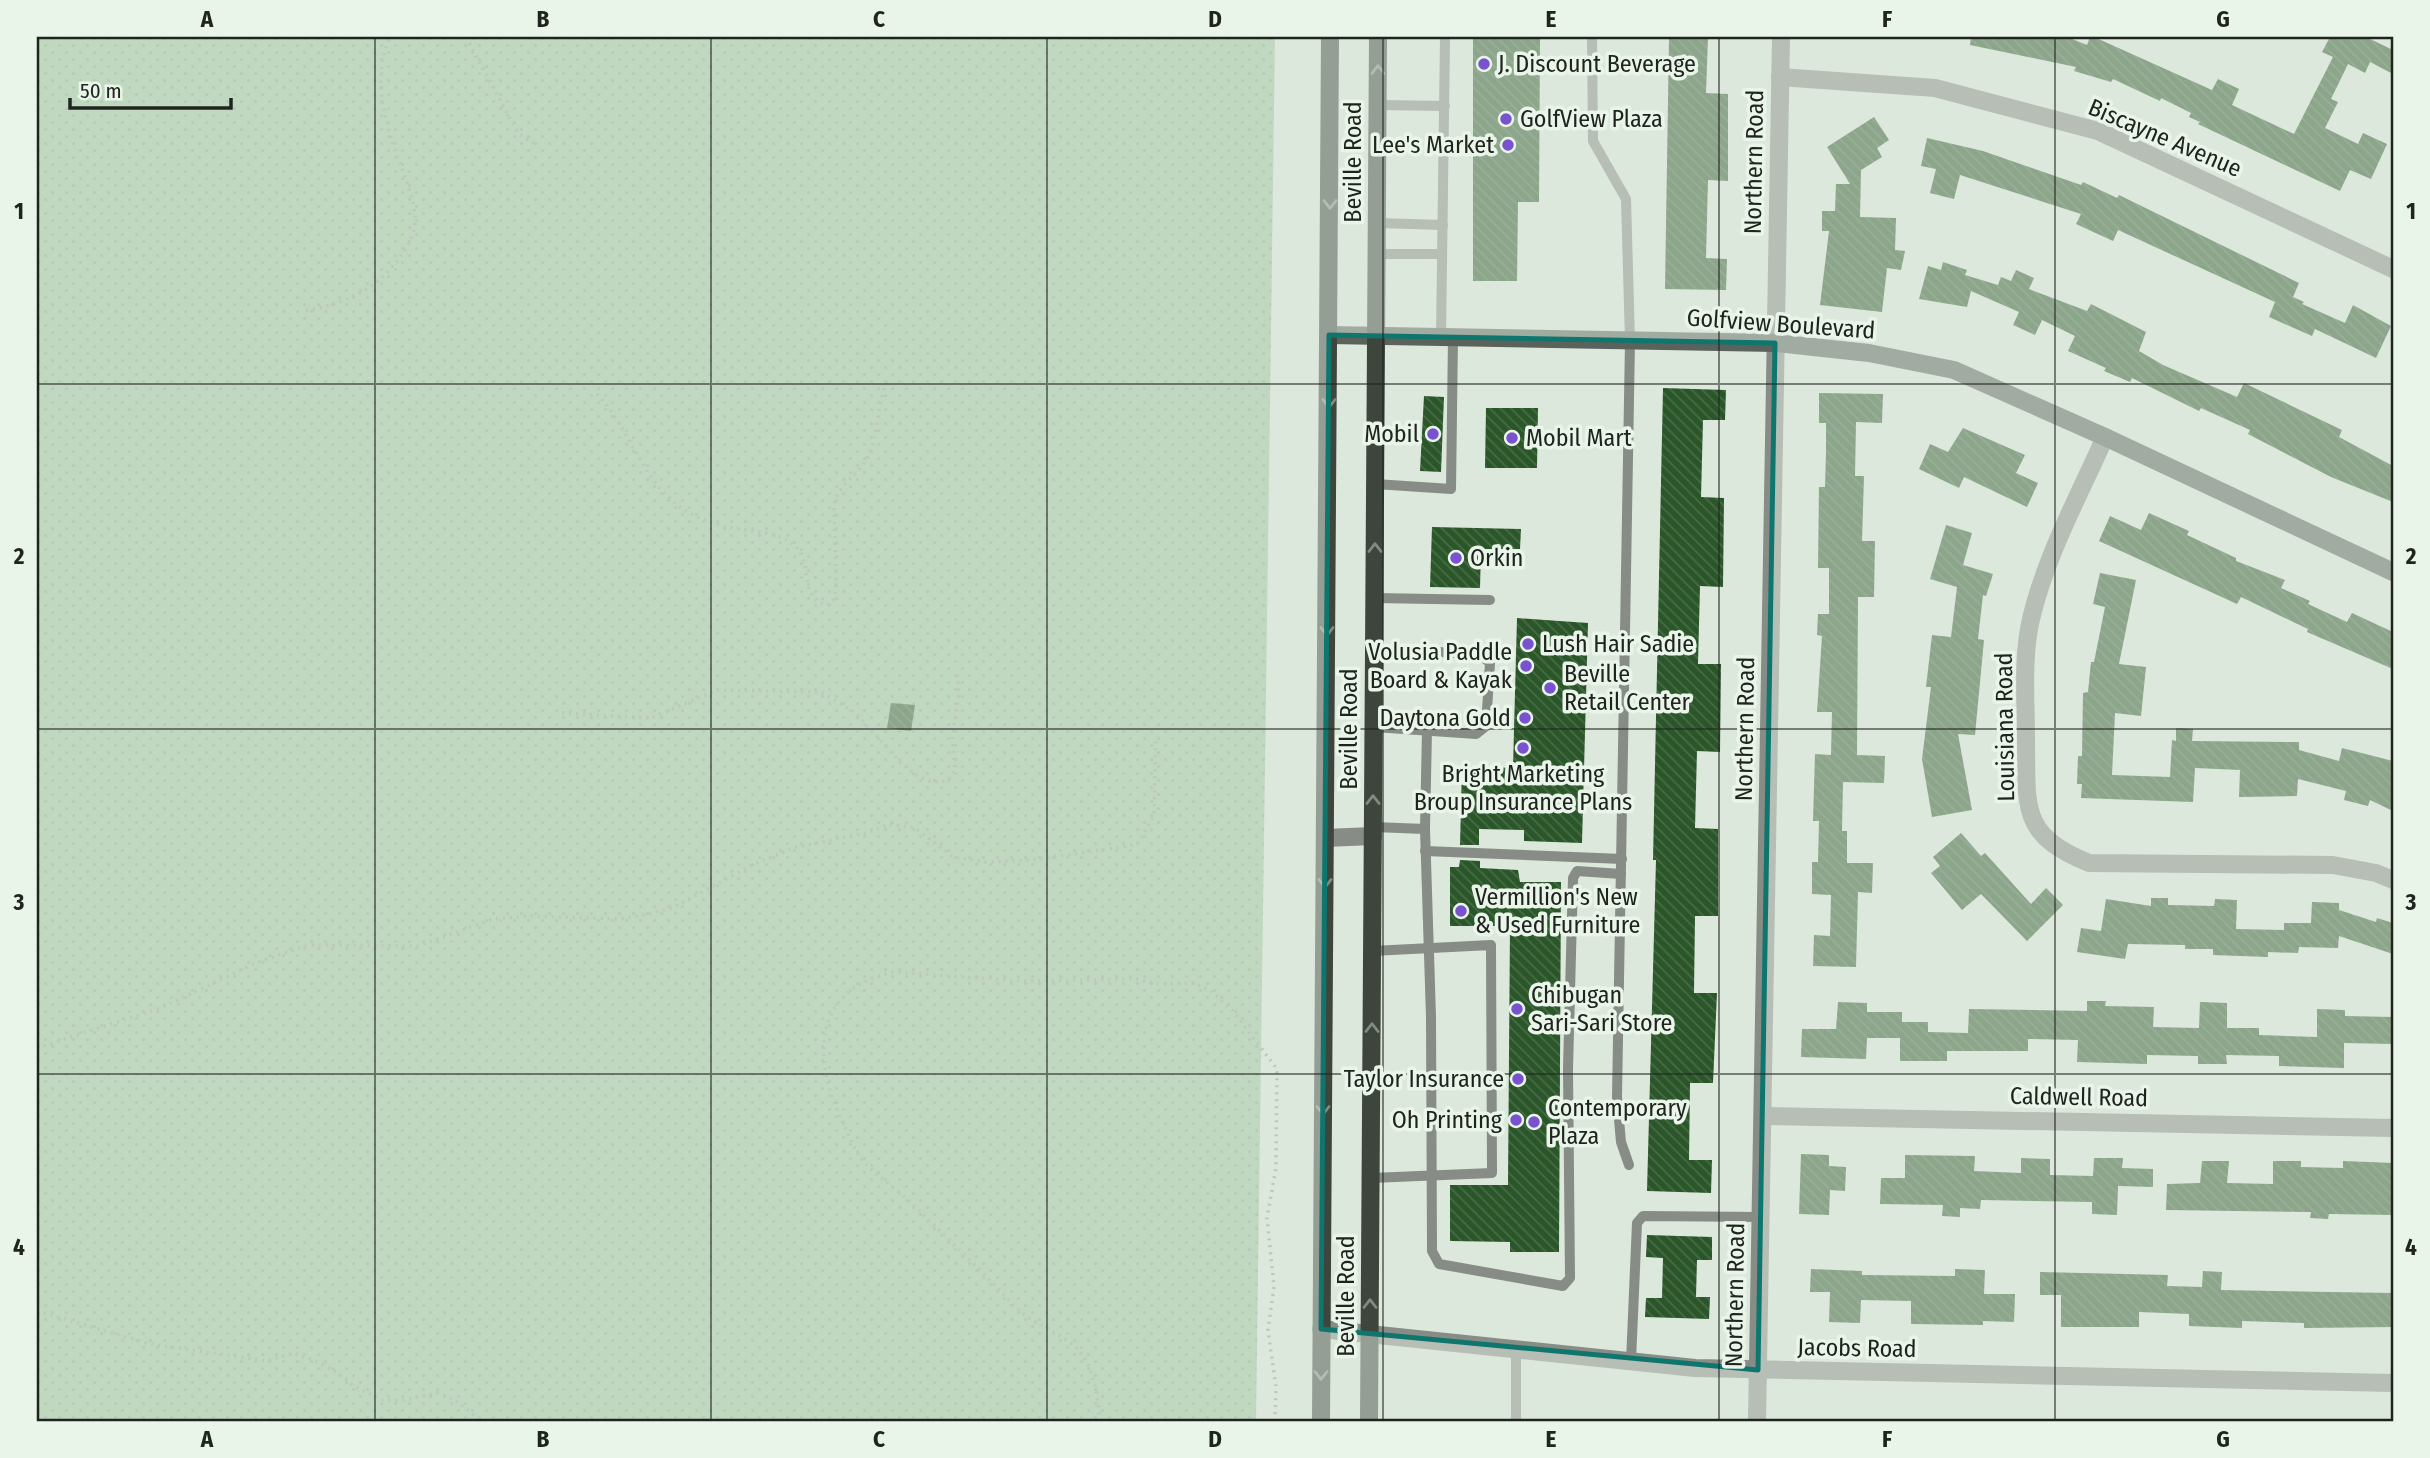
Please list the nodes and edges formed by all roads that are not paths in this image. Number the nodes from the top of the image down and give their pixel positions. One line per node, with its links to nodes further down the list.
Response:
1 (1330, 37): 14 (main road, Beville Road, one-way to 14)
2 (1378, 37): 7 (main road, Beville Road, one-way to 2)
3 (1445, 37): 8 (lane)
4 (1592, 37): 17 (lane)
5 (1781, 37): 6 (street, Northern Road)
6 (1780, 77): 13 (street, Biscayne Avenue); 18 (street, Northern Road)
7 (1378, 105): 8 (lane); 9 (main road, Beville Road)
8 (1445, 106): 10 (lane)
9 (1377, 223): 10 (lane); 11 (main road, Beville Road)
10 (1443, 225): 12 (lane)
11 (1377, 254): 12 (lane); 15 (main road, Beville Road)
12 (1442, 254): 16 (lane)
13 (2393, 268)
14 (1329, 335): 15 (street, Golfview Boulevard); 29 (main road, Beville Road, one-way to 29)
15 (1376, 336): 16 (street, Golfview Boulevard); 20 (main road, Beville Road)
16 (1447, 337): 17 (street, Golfview Boulevard); 20 (lane)
17 (1630, 341): 18 (street, Golfview Boulevard); 31 (lane)
18 (1775, 343): 19 (street, Golfview Boulevard); 36 (street, Northern Road)
19 (2105, 437): 21 (street, Golfview Boulevard); 33 (street, Louisiana Road)
20 (1375, 484): 22 (main road, Beville Road, one-way to 20)
21 (2393, 572)
22 (1375, 598): 23 (lane); 24 (main road, Beville Road)
23 (1490, 600)
24 (1374, 649): 25 (main road, Beville Road); 26 (lane)
25 (1374, 727): 26 (lane); 28 (main road, Beville Road, one-way to 25)
26 (1427, 730): 27 (lane)
27 (1425, 829): 28 (lane); 30 (lane)
28 (1373, 831): 29 (street); 35 (main road, Beville Road)
29 (1325, 838): 42 (main road, Beville Road, one-way to 42)
30 (1425, 851): 31 (lane); 34 (lane)
31 (1622, 859): 32 (lane)
32 (1621, 874): 38 (lane); 39 (lane)
33 (2393, 880)
34 (1429, 948): 35 (lane); 39 (lane); 39 (lane)
35 (1372, 951): 40 (main road, Beville Road, one-way to 35)
36 (1764, 1116): 37 (street, Caldwell Road); 41 (street, Northern Road)
37 (2393, 1128)
38 (1629, 1165)
39 (1431, 1176): 40 (lane)
40 (1371, 1178): 43 (main road, Beville Road, one-way to 40)
41 (1761, 1217): 45 (lane); 46 (street, Northern Road)
42 (1321, 1329): 43 (street, Jacobs Road); 48 (main road, Beville Road, one-way to 48)
43 (1370, 1334): 44 (street, Jacobs Road); 49 (main road, Beville Road)
44 (1516, 1349): 45 (street, Jacobs Road); 50 (lane)
45 (1631, 1361): 46 (street, Jacobs Road)
46 (1758, 1370): 47 (street, Jacobs Road); 51 (street, Northern Road)
47 (2393, 1383)
48 (1321, 1421)
49 (1369, 1421)
50 (1516, 1421)
51 (1757, 1421)

